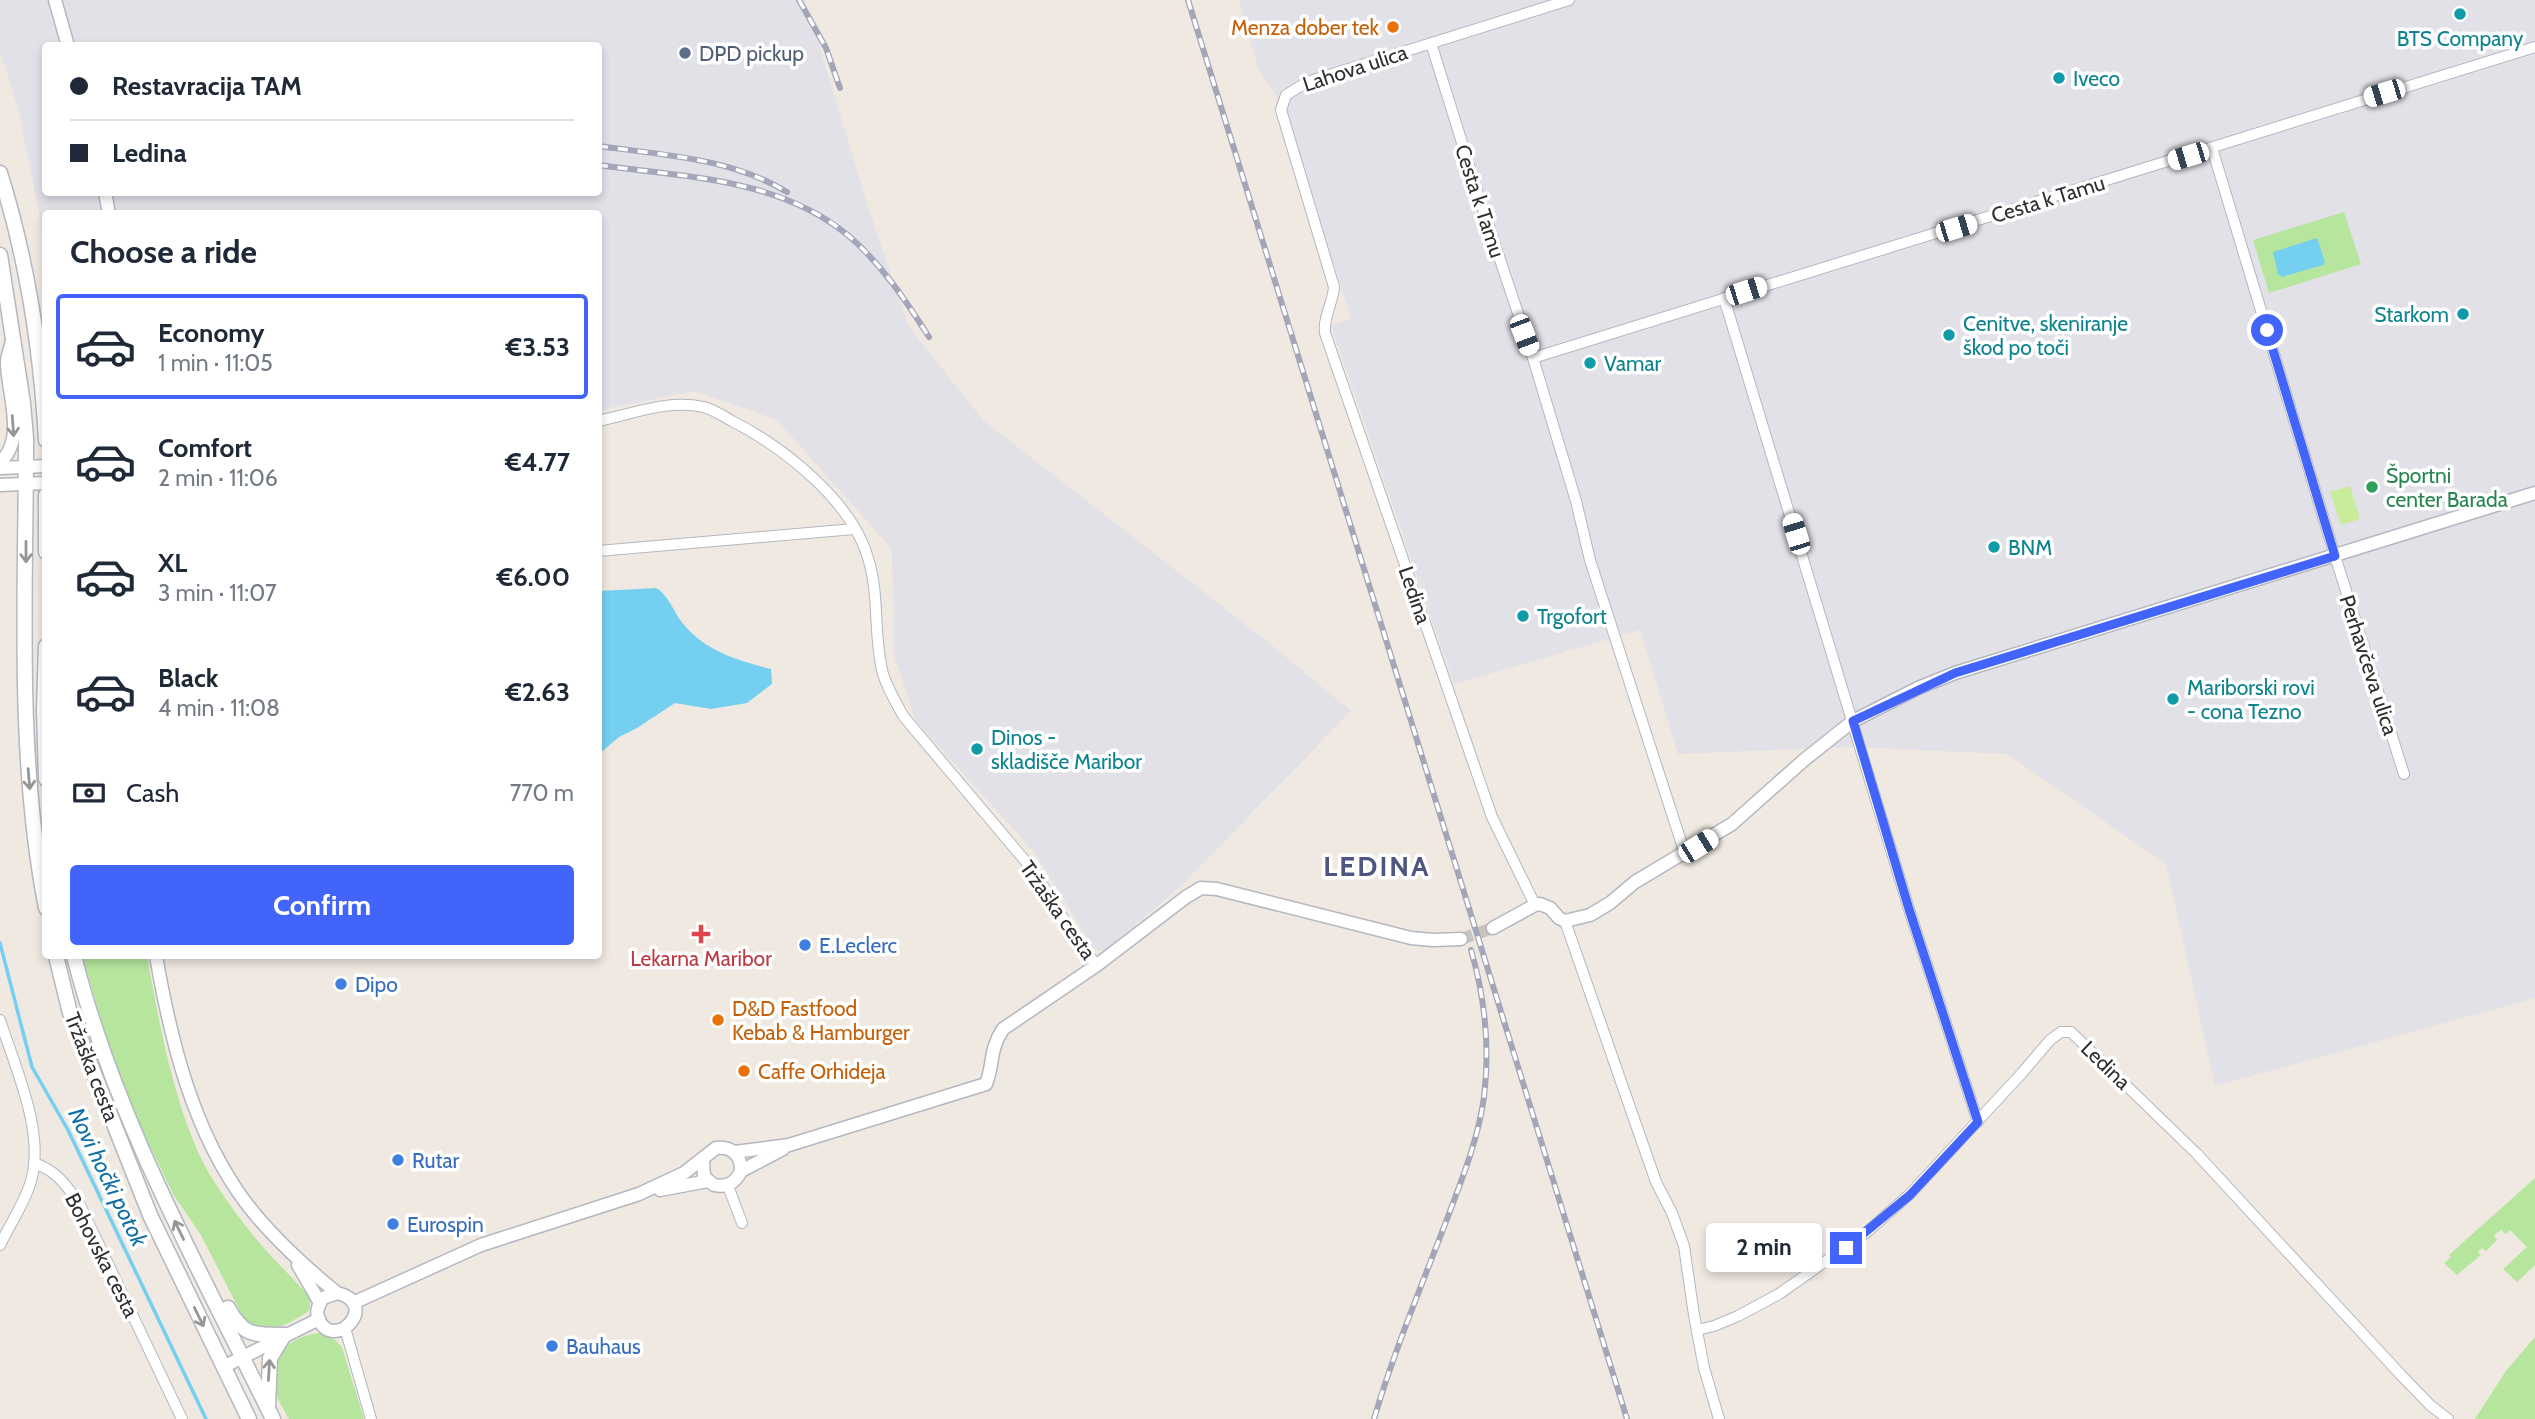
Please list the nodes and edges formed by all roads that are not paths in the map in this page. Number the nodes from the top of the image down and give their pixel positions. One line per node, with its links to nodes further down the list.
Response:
1 (55, 0): 3 (street)
2 (1569, 0): 4 (street, Lahova ulica)
3 (67, 42)
4 (1431, 43): 9 (street, Lahova ulica); 12 (street, Cesta k Tamu)
5 (2535, 47): 6 (street, Cesta k Tamu)
6 (2212, 148): 10 (street, Cesta k Tamu); 25 (street)
7 (0, 173): 13 (main road)
8 (0, 255): 11 (main road)
9 (1332, 279): 30 (street, Ledina)
10 (1724, 298): 12 (street, Cesta k Tamu); 26 (street)
11 (13, 336): 15 (street, one-way to 15); 17 (main road)
12 (1533, 358): 28 (street, Cesta k Tamu)
13 (42, 396)
14 (602, 420): 23 (street, Tržaška cesta)
15 (0, 462)
16 (42, 466): 17 (street)
17 (26, 467): 18 (street); 20 (main road)
18 (0, 468)
19 (42, 483): 20 (street)
20 (26, 484): 21 (street); 29 (main road, one-way to 29)
21 (0, 485)
22 (2535, 494): 25 (street)
23 (854, 529): 24 (street); 37 (street, Tržaška cesta)
24 (602, 551)
25 (2335, 556): 26 (street); 27 (street, Perhavčeva ulica)
26 (1853, 721): 28 (street); 39 (street)
27 (2404, 774)
28 (1685, 854): 31 (street)
29 (42, 885)
30 (1535, 905): 31 (street); 32 (street)
31 (1565, 921): 57 (street)
32 (1493, 928)
33 (1461, 939): 37 (street)
34 (57, 959): 60 (main road, Tržaška cesta, one-way to 60)
35 (75, 959): 51 (main road, Tržaška cesta, one-way to 35)
36 (157, 959): 50 (street)
37 (1097, 965): 40 (street, Tržaška cesta)
38 (0, 1020): 43 (street)
39 (1978, 1122): 57 (street, Ledina); 66 (street, Ledina)
40 (789, 1146): 41 (street); 44 (street)
41 (735, 1152): 42 (street); 44 (street)
42 (703, 1160): 45 (street); 47 (street)
43 (34, 1164): 49 (street); 62 (street, Bohovska cesta)
44 (741, 1171): 46 (street)
45 (708, 1181): 46 (street); 47 (street)
46 (728, 1186): 48 (street)
47 (639, 1194): 54 (street)
48 (742, 1223)
49 (0, 1245)
50 (290, 1253): 52 (street); 53 (street)
51 (201, 1274): 58 (main road); 59 (main road, Tržaška cesta)
52 (337, 1293): 53 (street); 54 (street)
53 (320, 1303): 55 (street)
54 (353, 1303): 56 (street)
55 (319, 1319): 56 (street); 58 (street)
56 (345, 1328): 64 (street)
57 (1697, 1330): 65 (street)
58 (284, 1335): 59 (street); 61 (main road, one-way to 58)
59 (242, 1357): 60 (street); 61 (main road, Tržaška cesta)
60 (223, 1367): 63 (main road, Tržaška cesta)
61 (270, 1414)
62 (182, 1419)
63 (249, 1419)
64 (371, 1419)
65 (1719, 1419)
66 (2448, 1419)

